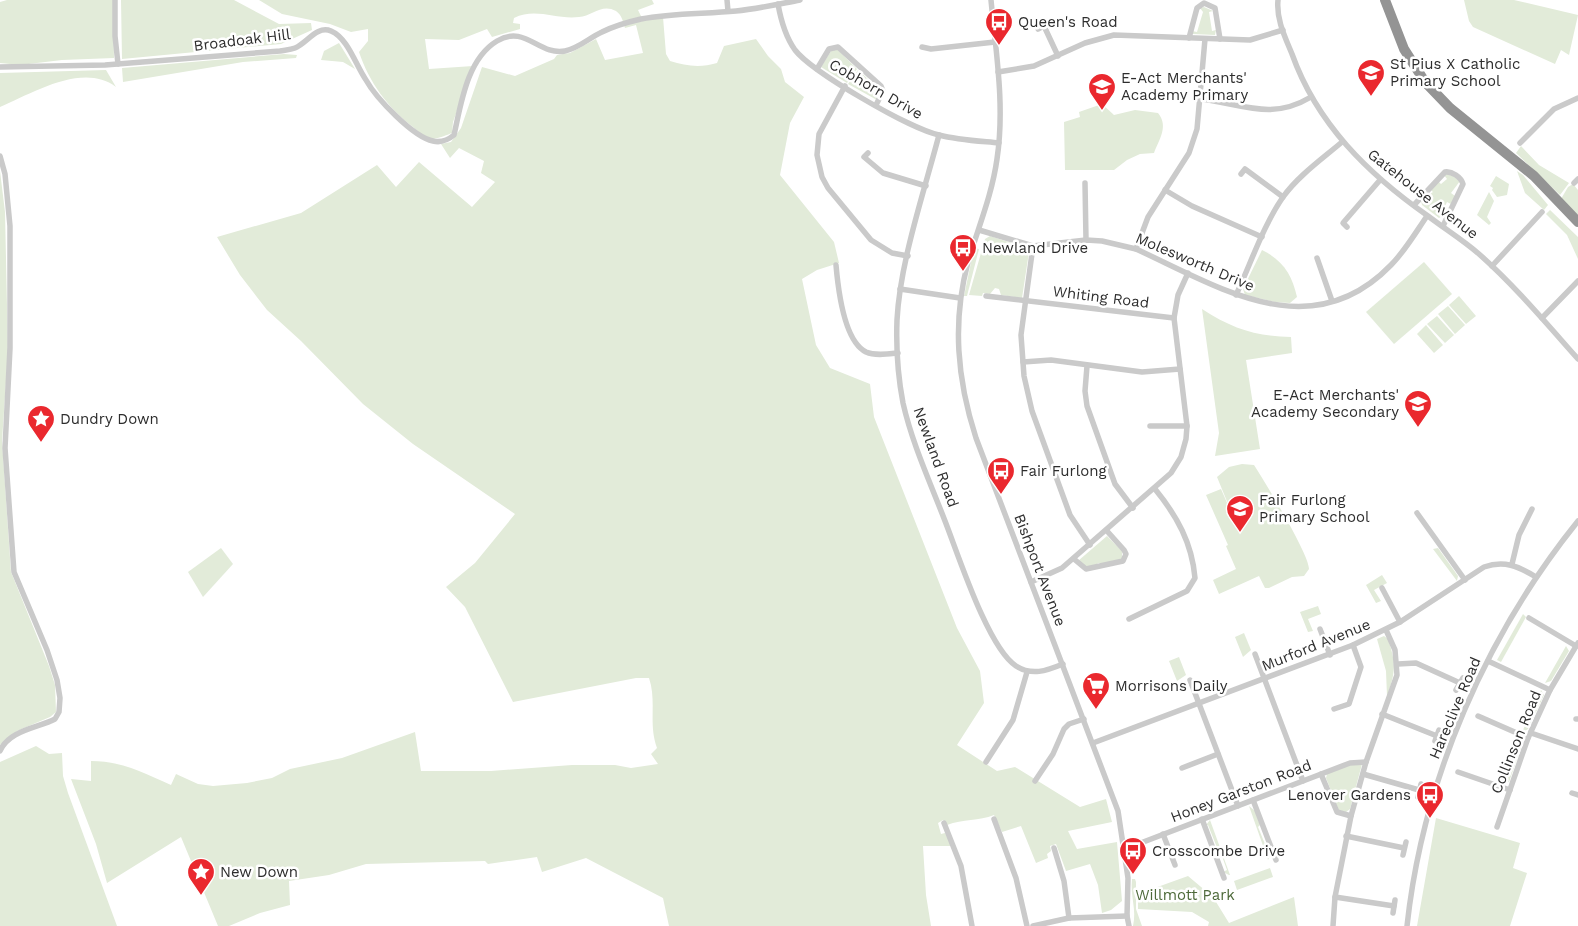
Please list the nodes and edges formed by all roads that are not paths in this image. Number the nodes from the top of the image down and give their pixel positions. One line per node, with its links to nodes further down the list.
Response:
1 (115, 0): 17 (street)
2 (727, 0): 8 (street)
3 (800, 0): 7 (street)
4 (991, 0): 14 (street, Bishport Avenue)
5 (1278, 0): 10 (street, Gatehouse Avenue)
6 (1385, 0): 33 (highway)
7 (778, 4): 8 (street); 19 (street, Cobhorn Drive)
8 (728, 11): 17 (street, Broadoak Hill)
9 (1044, 26): 16 (street)
10 (1283, 30): 13 (street); 22 (street, Gatehouse Avenue)
11 (1189, 38): 12 (street); 13 (street); 16 (street)
12 (1205, 39): 13 (street); 24 (street)
13 (1220, 39)
14 (995, 42): 15 (street); 20 (street, Bishport Avenue)
15 (922, 47)
16 (1058, 56): 20 (street)
17 (118, 64): 18 (street, Broadoak Hill)
18 (0, 67)
19 (817, 69): 21 (street, Cobhorn Drive); 25 (street)
20 (998, 72): 28 (street, Bishport Avenue)
21 (845, 86): 25 (street, Cobhorn Drive); 51 (street)
22 (1311, 97): 24 (street); 27 (street, Gatehouse Avenue)
23 (1578, 98): 29 (street)
24 (1201, 99): 37 (street)
25 (876, 105): 26 (street, Cobhorn Drive)
26 (938, 135): 28 (street, Cobhorn Drive); 36 (street, Newland Road)
27 (1342, 142): 34 (street, Gatehouse Avenue); 38 (street)
28 (999, 143): 45 (street, Bishport Avenue)
29 (1520, 143)
30 (0, 156): 111 (street)
31 (863, 157): 36 (street)
32 (1245, 169): 38 (street)
33 (1524, 169): 42 (highway); 46 (highway)
34 (1380, 180): 39 (street, Gatehouse Avenue); 43 (street)
35 (1085, 183): 48 (street)
36 (926, 186): 51 (street, Newland Road)
37 (1165, 190): 47 (street); 50 (street)
38 (1283, 197): 47 (street)
39 (1414, 206): 41 (street, Gatehouse Avenue); 44 (street)
40 (1537, 214): 54 (street)
41 (1427, 216): 44 (street, Gatehouse Avenue); 62 (street, Molesworth Drive)
42 (1578, 222)
43 (1343, 223)
44 (1443, 226): 54 (street, Gatehouse Avenue)
45 (979, 230): 49 (street, Molesworth Drive); 60 (street, Bishport Avenue)
46 (1578, 230)
47 (1262, 238): 58 (street)
48 (1086, 240): 49 (street, Molesworth Drive); 50 (street, Molesworth Drive)
49 (1034, 246): 61 (street)
50 (1136, 249): 55 (street, Molesworth Drive)
51 (908, 256): 57 (street, Newland Road)
52 (1318, 258): 62 (street)
53 (836, 265): 65 (street)
54 (1492, 266): 64 (street, Gatehouse Avenue)
55 (1188, 273): 58 (street, Molesworth Drive); 63 (street)
56 (1578, 281): 64 (street)
57 (900, 289): 60 (street); 65 (street, Newland Road)
58 (1236, 295): 62 (street, Molesworth Drive)
59 (986, 296): 61 (street, Whiting Road)
60 (960, 298): 83 (street, Bishport Avenue)
61 (1025, 300): 63 (street, Whiting Road); 67 (street)
62 (1332, 302)
63 (1174, 318): 69 (street)
64 (1542, 318): 66 (street, Gatehouse Avenue)
65 (898, 354): 97 (street, Newland Road)
66 (1578, 359)
67 (1023, 362): 68 (street); 78 (street)
68 (1087, 366): 69 (street); 73 (street)
69 (1180, 369): 71 (street)
70 (1150, 426): 71 (street)
71 (1187, 426): 72 (street)
72 (1155, 490): 73 (street); 87 (street)
73 (1133, 508): 77 (street)
74 (1528, 511): 80 (street)
75 (1417, 513): 82 (street)
76 (1578, 521): 81 (street, Hareclive Road)
77 (1108, 531): 78 (street); 79 (street)
78 (1090, 545): 79 (street)
79 (1074, 559): 83 (street)
80 (1512, 564): 81 (street); 82 (street, Murford Avenue)
81 (1536, 577): 94 (street, Hareclive Road)
82 (1465, 580): 86 (street, Murford Avenue)
83 (1031, 582): 95 (street, Bishport Avenue)
84 (1382, 588): 86 (street)
85 (1529, 618): 91 (street)
86 (1400, 622): 89 (street, Murford Avenue)
87 (1135, 623)
88 (1320, 629): 93 (street)
89 (1386, 630): 90 (street, Murford Avenue); 96 (street)
90 (1354, 645): 93 (street, Murford Avenue); 103 (street)
91 (1577, 645): 101 (street, Collinson Road)
92 (1255, 654): 98 (street)
93 (1330, 655): 98 (street, Murford Avenue)
94 (1488, 661): 101 (street); 149 (street, Hareclive Road)
95 (1063, 664): 97 (street); 106 (street, Bishport Avenue)
96 (1398, 664): 100 (street); 104 (street)
97 (1027, 672): 113 (street)
98 (1264, 679): 102 (street, Murford Avenue); 122 (street)
99 (1190, 680): 102 (street)
100 (1456, 690)
101 (1550, 690): 108 (street, Collinson Road)
102 (1199, 704): 109 (street, Murford Avenue); 112 (street)
103 (1334, 710)
104 (1382, 714): 107 (street); 114 (street)
105 (1478, 716): 108 (street)
106 (1084, 718): 109 (street, Bishport Avenue); 120 (street)
107 (1437, 736)
108 (1530, 736): 110 (street); 124 (street, Collinson Road)
109 (1093, 743): 134 (street, Bishport Avenue)
110 (1578, 749)
111 (0, 751)
112 (1218, 754): 115 (street); 126 (street)
113 (986, 758)
114 (1366, 762): 118 (street, Honey Garston Road); 119 (street)
115 (1182, 768)
116 (1034, 771): 120 (street)
117 (1458, 772): 124 (street)
118 (1321, 774): 122 (street, Honey Garston Road); 127 (street)
119 (1363, 774): 123 (street); 127 (street)
120 (1040, 775): 121 (street)
121 (1035, 781)
122 (1303, 781): 125 (street, Honey Garston Road)
123 (1419, 790)
124 (1510, 790): 131 (street, Collinson Road)
125 (1253, 800): 126 (street, Honey Garston Road); 137 (street)
126 (1238, 806): 128 (street, Honey Garston Road)
127 (1351, 816): 133 (street)
128 (1202, 819): 132 (street, Honey Garston Road); 139 (street)
129 (993, 823): 145 (street)
130 (944, 827): 144 (street)
131 (1497, 827)
132 (1163, 834): 134 (street, Honey Garston Road); 138 (street)
133 (1346, 836): 136 (street); 140 (street)
134 (1125, 849): 142 (street, Bishport Avenue)
135 (1053, 852): 143 (street)
136 (1403, 855)
137 (1276, 860)
138 (1175, 865)
139 (1224, 878)
140 (1336, 897): 141 (street); 148 (street)
141 (1394, 906)
142 (1127, 916): 143 (street); 147 (street, Bishport Avenue)
143 (1069, 918): 146 (street)
144 (972, 926)
145 (1026, 926)
146 (1033, 926)
147 (1129, 926)
148 (1332, 926)
149 (1407, 926)

